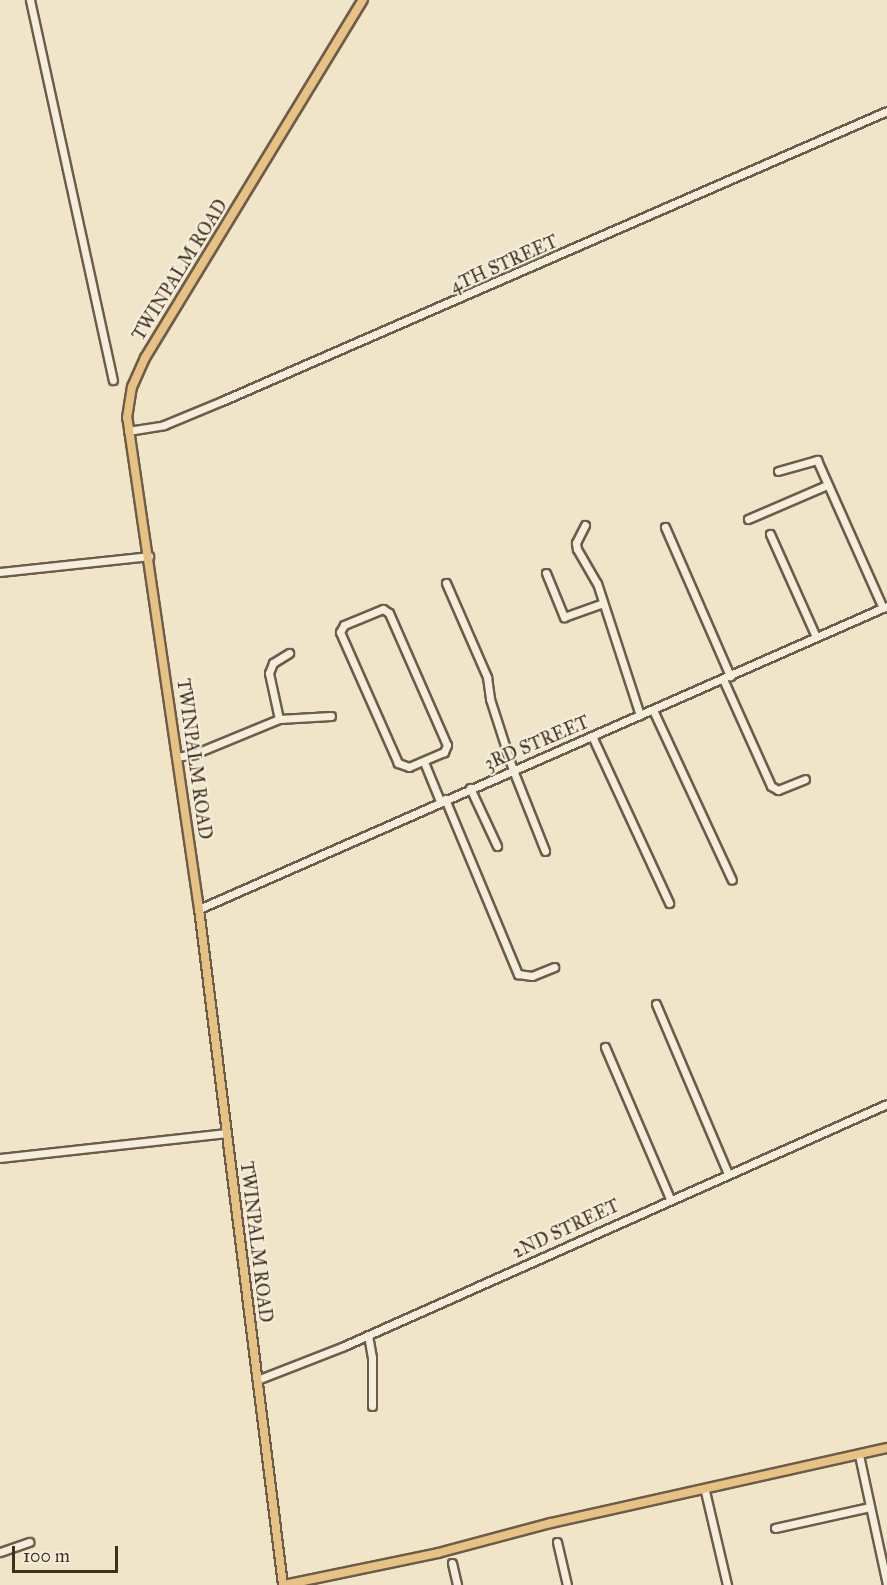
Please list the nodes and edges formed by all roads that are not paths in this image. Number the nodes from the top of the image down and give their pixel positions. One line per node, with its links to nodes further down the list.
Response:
1 (30, 0): 4 (street)
2 (363, 0): 5 (main road, TWINPALM ROAD)
3 (887, 111): 5 (street, 4TH STREET)
4 (113, 380)
5 (128, 430): 12 (main road, TWINPALM ROAD)
6 (778, 471): 7 (street)
7 (827, 485): 8 (street); 17 (street)
8 (748, 519)
9 (585, 525): 16 (street)
10 (665, 527): 20 (street)
11 (770, 534): 18 (street)
12 (149, 556): 13 (street); 26 (main road, TWINPALM ROAD)
13 (0, 572)
14 (546, 573): 16 (street)
15 (446, 583): 28 (street)
16 (603, 603): 22 (street)
17 (885, 607): 18 (street, 3RD STREET)
18 (816, 637): 20 (street, 3RD STREET)
19 (290, 653): 24 (street)
20 (727, 677): 21 (street, 3RD STREET); 29 (street)
21 (653, 710): 22 (street, 3RD STREET); 34 (street)
22 (640, 715): 25 (street, 3RD STREET)
23 (331, 716): 24 (street)
24 (279, 719): 26 (street)
25 (592, 736): 28 (street, 3RD STREET); 35 (street)
26 (177, 757): 36 (main road, TWINPALM ROAD)
27 (424, 762): 27 (street); 31 (street)
28 (513, 770): 30 (street, 3RD STREET); 33 (street)
29 (805, 779)
30 (470, 788): 31 (street, 3RD STREET); 32 (street)
31 (443, 800): 36 (street, 3RD STREET); 37 (street)
32 (496, 846)
33 (545, 851)
34 (732, 880)
35 (669, 903)
36 (199, 909): 41 (main road, TWINPALM ROAD)
37 (554, 967)
38 (656, 1004): 43 (street)
39 (605, 1047): 44 (street)
40 (887, 1104): 43 (street, 2ND STREET)
41 (226, 1133): 42 (street); 46 (main road, TWINPALM ROAD)
42 (0, 1158)
43 (728, 1174): 44 (street, 2ND STREET)
44 (670, 1198): 45 (street, 2ND STREET)
45 (368, 1335): 46 (street, 2ND STREET); 47 (street)
46 (257, 1380): 57 (main road, TWINPALM ROAD)
47 (372, 1406)
48 (887, 1448): 49 (main road)
49 (859, 1455): 50 (main road); 51 (street)
50 (705, 1491): 57 (main road); 60 (street)
51 (870, 1507): 52 (street); 61 (street)
52 (775, 1527)
53 (29, 1542): 55 (street)
54 (557, 1542): 59 (street)
55 (0, 1552)
56 (452, 1563): 58 (street)
57 (283, 1585)
58 (457, 1585)
59 (567, 1585)
60 (727, 1585)
61 (887, 1585)

